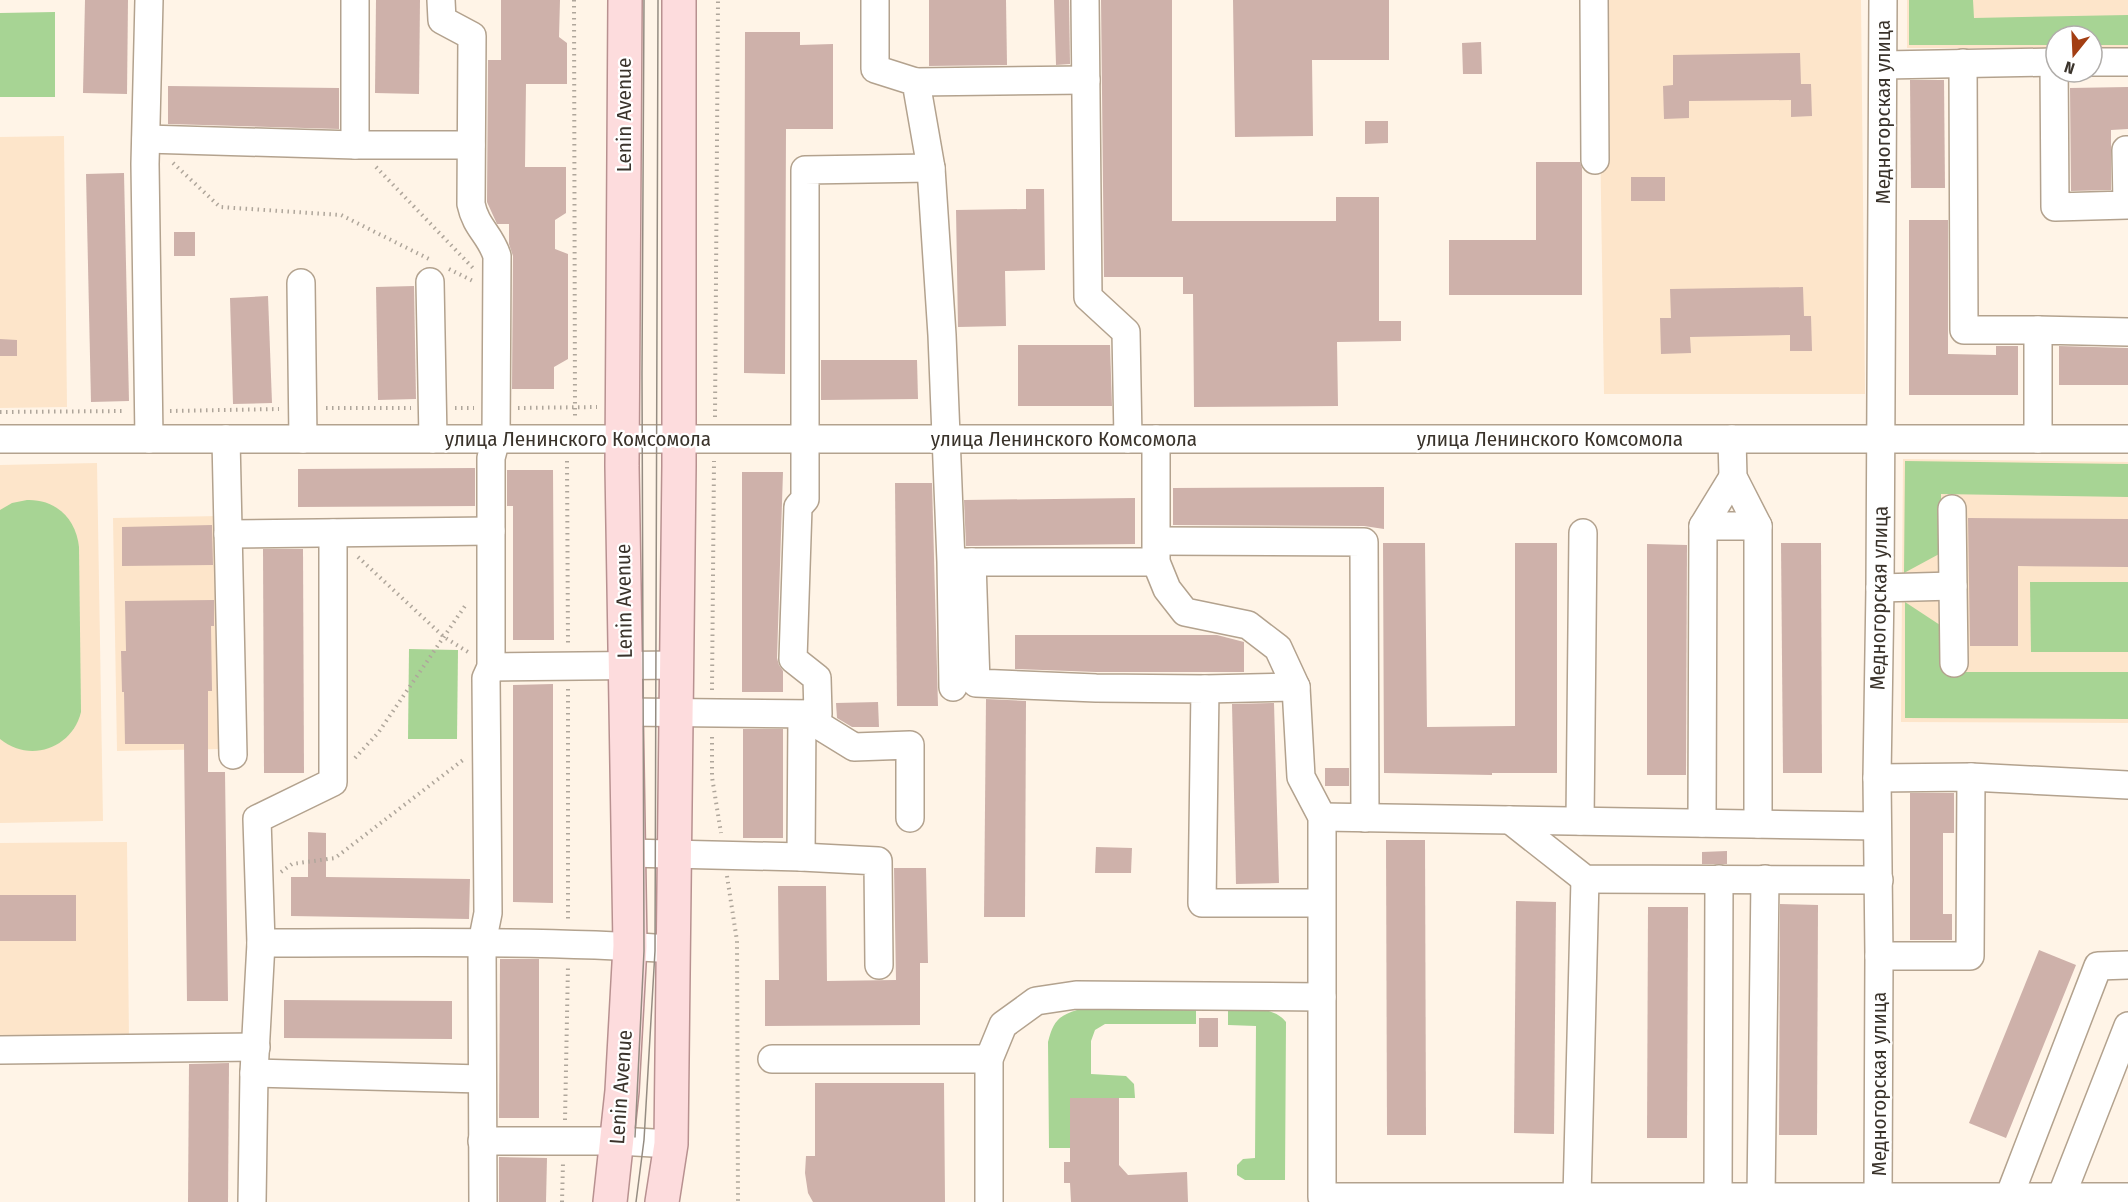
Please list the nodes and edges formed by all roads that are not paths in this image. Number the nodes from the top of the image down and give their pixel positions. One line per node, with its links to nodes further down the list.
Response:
1 (149, 0): 18 (street)
2 (356, 0): 19 (street)
3 (441, 0): 20 (street)
4 (625, 0): 35 (main road, Lenin Avenue)
5 (680, 0): 28 (main road)
6 (875, 0): 16 (street)
7 (1085, 0): 15 (street)
8 (1594, 0): 22 (street)
9 (1883, 0): 14 (street, Медногорская улица)
10 (2044, 62): 13 (street)
11 (2104, 62): 12 (street)
12 (2128, 62)
13 (1963, 63): 14 (street); 26 (street)
14 (1884, 65): 41 (street, Медногорская улица)
15 (1086, 80): 16 (street); 38 (street)
16 (916, 82): 23 (street)
17 (2055, 84): 21 (street)
18 (146, 139): 19 (street); 30 (street)
19 (355, 145): 20 (street)
20 (471, 145): 34 (street)
21 (2128, 150)
22 (1595, 160)
23 (931, 168): 36 (street); 37 (street)
24 (436, 270): 33 (street)
25 (301, 284): 32 (street)
26 (2038, 330): 27 (street); 42 (street)
27 (2128, 332)
28 (678, 424): 35 (street, улица Ленинского Комсомола); 36 (street, улица Ленинского Комсомола); 58 (main road)
29 (0, 439): 30 (street, улица Ленинского Комсомола)
30 (149, 439): 31 (street, улица Ленинского Комсомола)
31 (226, 439): 32 (street, улица Ленинского Комсомола); 51 (street)
32 (303, 439): 33 (street, улица Ленинского Комсомола)
33 (433, 439): 34 (street, улица Ленинского Комсомола)
34 (496, 439): 35 (street, улица Ленинского Комсомола); 48 (street)
35 (622, 439): 57 (main road, Lenin Avenue)
36 (805, 439): 37 (street, улица Ленинского Комсомола); 65 (street)
37 (945, 439): 38 (street, улица Ленинского Комсомола); 53 (street)
38 (1128, 439): 39 (street, улица Ленинского Комсомола)
39 (1156, 439): 40 (street, улица Ленинского Комсомола); 52 (street)
40 (1732, 439): 41 (street, улица Ленинского Комсомола); 44 (street)
41 (1880, 439): 42 (street, улица Ленинского Комсомола); 55 (street, Медногорская улица)
42 (2038, 439): 43 (street, улица Ленинского Комсомола)
43 (2128, 439)
44 (1733, 477): 46 (street); 47 (street)
45 (1952, 509): 54 (street)
46 (1703, 526): 47 (street); 75 (street)
47 (1758, 526): 76 (street)
48 (491, 531): 49 (street); 59 (street)
49 (333, 533): 51 (street); 86 (street)
50 (1583, 533): 74 (street)
51 (228, 534): 66 (street)
52 (1157, 552): 53 (street); 61 (street); 72 (street)
53 (962, 562): 60 (street); 62 (street)
54 (1953, 586): 55 (street); 56 (street)
55 (1880, 588): 68 (street, Медногорская улица)
56 (1954, 663)
57 (625, 665): 58 (street); 59 (street); 63 (main road, Lenin Avenue)
58 (677, 665): 64 (main road)
59 (491, 667): 87 (street)
60 (953, 687)
61 (1296, 687): 62 (street); 70 (street)
62 (1205, 689): 85 (street)
63 (626, 712): 64 (street); 78 (main road, Lenin Avenue)
64 (676, 712): 65 (street); 79 (main road)
65 (802, 715): 71 (street); 80 (street)
66 (232, 755)
67 (1971, 777): 68 (street); 69 (street); 90 (street)
68 (1877, 778): 77 (street, Медногорская улица)
69 (2128, 785)
70 (1322, 817): 72 (street); 85 (street)
71 (910, 818)
72 (1365, 818): 73 (street)
73 (1510, 820): 74 (street); 81 (street)
74 (1580, 821): 75 (street)
75 (1702, 823): 76 (street)
76 (1758, 824): 77 (street)
77 (1877, 826): 84 (street, Медногорская улица)
78 (628, 853): 79 (street); 88 (main road, Lenin Avenue)
79 (674, 854): 80 (street); 89 (main road)
80 (801, 857): 91 (street)
81 (1585, 879): 82 (street); 103 (street)
82 (1719, 879): 83 (street); 104 (street)
83 (1764, 879): 84 (street); 105 (street)
84 (1879, 880): 90 (street, Медногорская улица)
85 (1321, 903): 93 (street)
86 (261, 944): 87 (street); 98 (street)
87 (482, 944): 88 (street); 99 (street)
88 (630, 946): 89 (street); 101 (main road, Lenin Avenue)
89 (673, 949): 102 (main road)
90 (1880, 956): 106 (street, Медногорская улица)
91 (879, 964)
92 (2128, 965): 107 (street)
93 (1322, 997): 97 (street); 110 (street)
94 (2128, 1026): 108 (street)
95 (0, 1050): 98 (street)
96 (772, 1059): 97 (street)
97 (989, 1059): 115 (street)
98 (255, 1060): 99 (street); 111 (street)
99 (481, 1079): 100 (street)
100 (482, 1141): 101 (street); 112 (street)
101 (618, 1141): 102 (street); 113 (main road, Lenin Avenue)
102 (671, 1144): 114 (main road)
103 (1577, 1197): 104 (street); 110 (street)
104 (1718, 1197): 105 (street)
105 (1761, 1197): 106 (street)
106 (1878, 1197): 107 (street)
107 (2009, 1197): 108 (street)
108 (2061, 1197): 109 (street)
109 (2128, 1197)
110 (1349, 1199)
111 (252, 1202)
112 (483, 1202)
113 (610, 1202)
114 (662, 1202)
115 (989, 1202)

